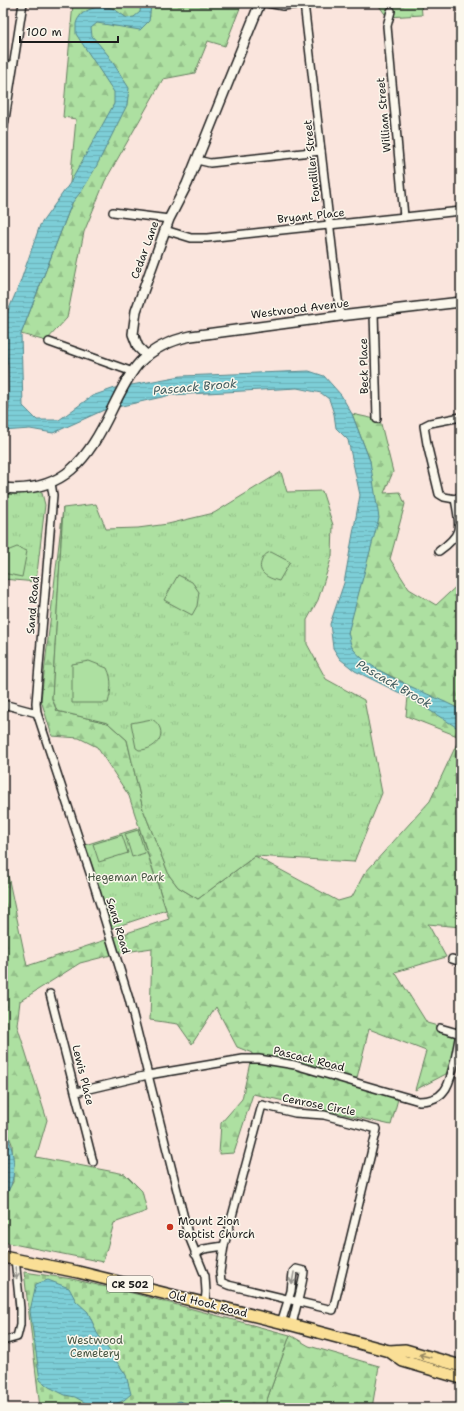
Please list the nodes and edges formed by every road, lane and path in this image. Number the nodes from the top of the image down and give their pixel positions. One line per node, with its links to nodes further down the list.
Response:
1 (23, 3): 8 (street)
2 (260, 3): 11 (street, Cedar Lane)
3 (267, 3): 5 (street)
4 (308, 3): 5 (street)
5 (304, 4): 10 (street, Fondiller Street)
6 (391, 10): 14 (street, William Street)
7 (3, 64): 8 (street)
8 (13, 66): 9 (street)
9 (3, 132)
10 (321, 151): 11 (street); 16 (street, Fondiller Street)
11 (197, 160): 15 (street, Cedar Lane)
12 (461, 211): 14 (street, Bryant Place)
13 (113, 212): 15 (street)
14 (404, 217): 16 (street, Bryant Place)
15 (169, 219): 17 (street, Cedar Lane)
16 (330, 225): 17 (street, Bryant Place); 20 (street, Fondiller Street)
17 (165, 230): 22 (street, Cedar Lane)
18 (461, 302): 19 (street, Westwood Avenue)
19 (374, 312): 20 (street, Westwood Avenue); 25 (street, Beck Place)
20 (340, 316): 22 (street, Westwood Avenue)
21 (49, 342): 23 (street)
22 (147, 356): 23 (street)
23 (133, 372): 26 (street)
24 (461, 417): 28 (street)
25 (377, 419)
26 (51, 483): 27 (street); 31 (street, Sand Road)
27 (3, 488)
28 (458, 497): 29 (street)
29 (439, 551)
30 (3, 704): 31 (street)
31 (37, 713): 37 (street, Sand Road)
32 (452, 959): 33 (street)
33 (461, 962)
34 (50, 994): 38 (street, Lewis Place)
35 (440, 1028): 36 (street)
36 (461, 1032): 37 (street, Pascack Road)
37 (148, 1075): 38 (street, Pascack Road); 41 (street, Sand Road)
38 (76, 1092): 39 (street, Lewis Place)
39 (93, 1162)
40 (224, 1246): 41 (street); 44 (street, Cenrose Circle); 45 (street, Cenrose Circle)
41 (195, 1254): 46 (street, Sand Road)
42 (3, 1256): 43 (main road, Old Hook Road / CR 502)
43 (15, 1258): 46 (main road, Old Hook Road / CR 502); 48 (street, one-way to 48)
44 (289, 1299): 45 (street, Cenrose Circle); 45 (street, one-way to 44); 47 (street)
45 (297, 1301): 47 (street)
46 (205, 1303): 47 (main road, Old Hook Road / CR 502)
47 (286, 1324): 49 (main road, Old Hook Road / CR 502)
48 (3, 1341)
49 (389, 1351): 50 (main road, Old Hook Road / CR 502, one-way to 49); 51 (main road, Old Hook Road / CR 502)
50 (461, 1366)
51 (461, 1378)

